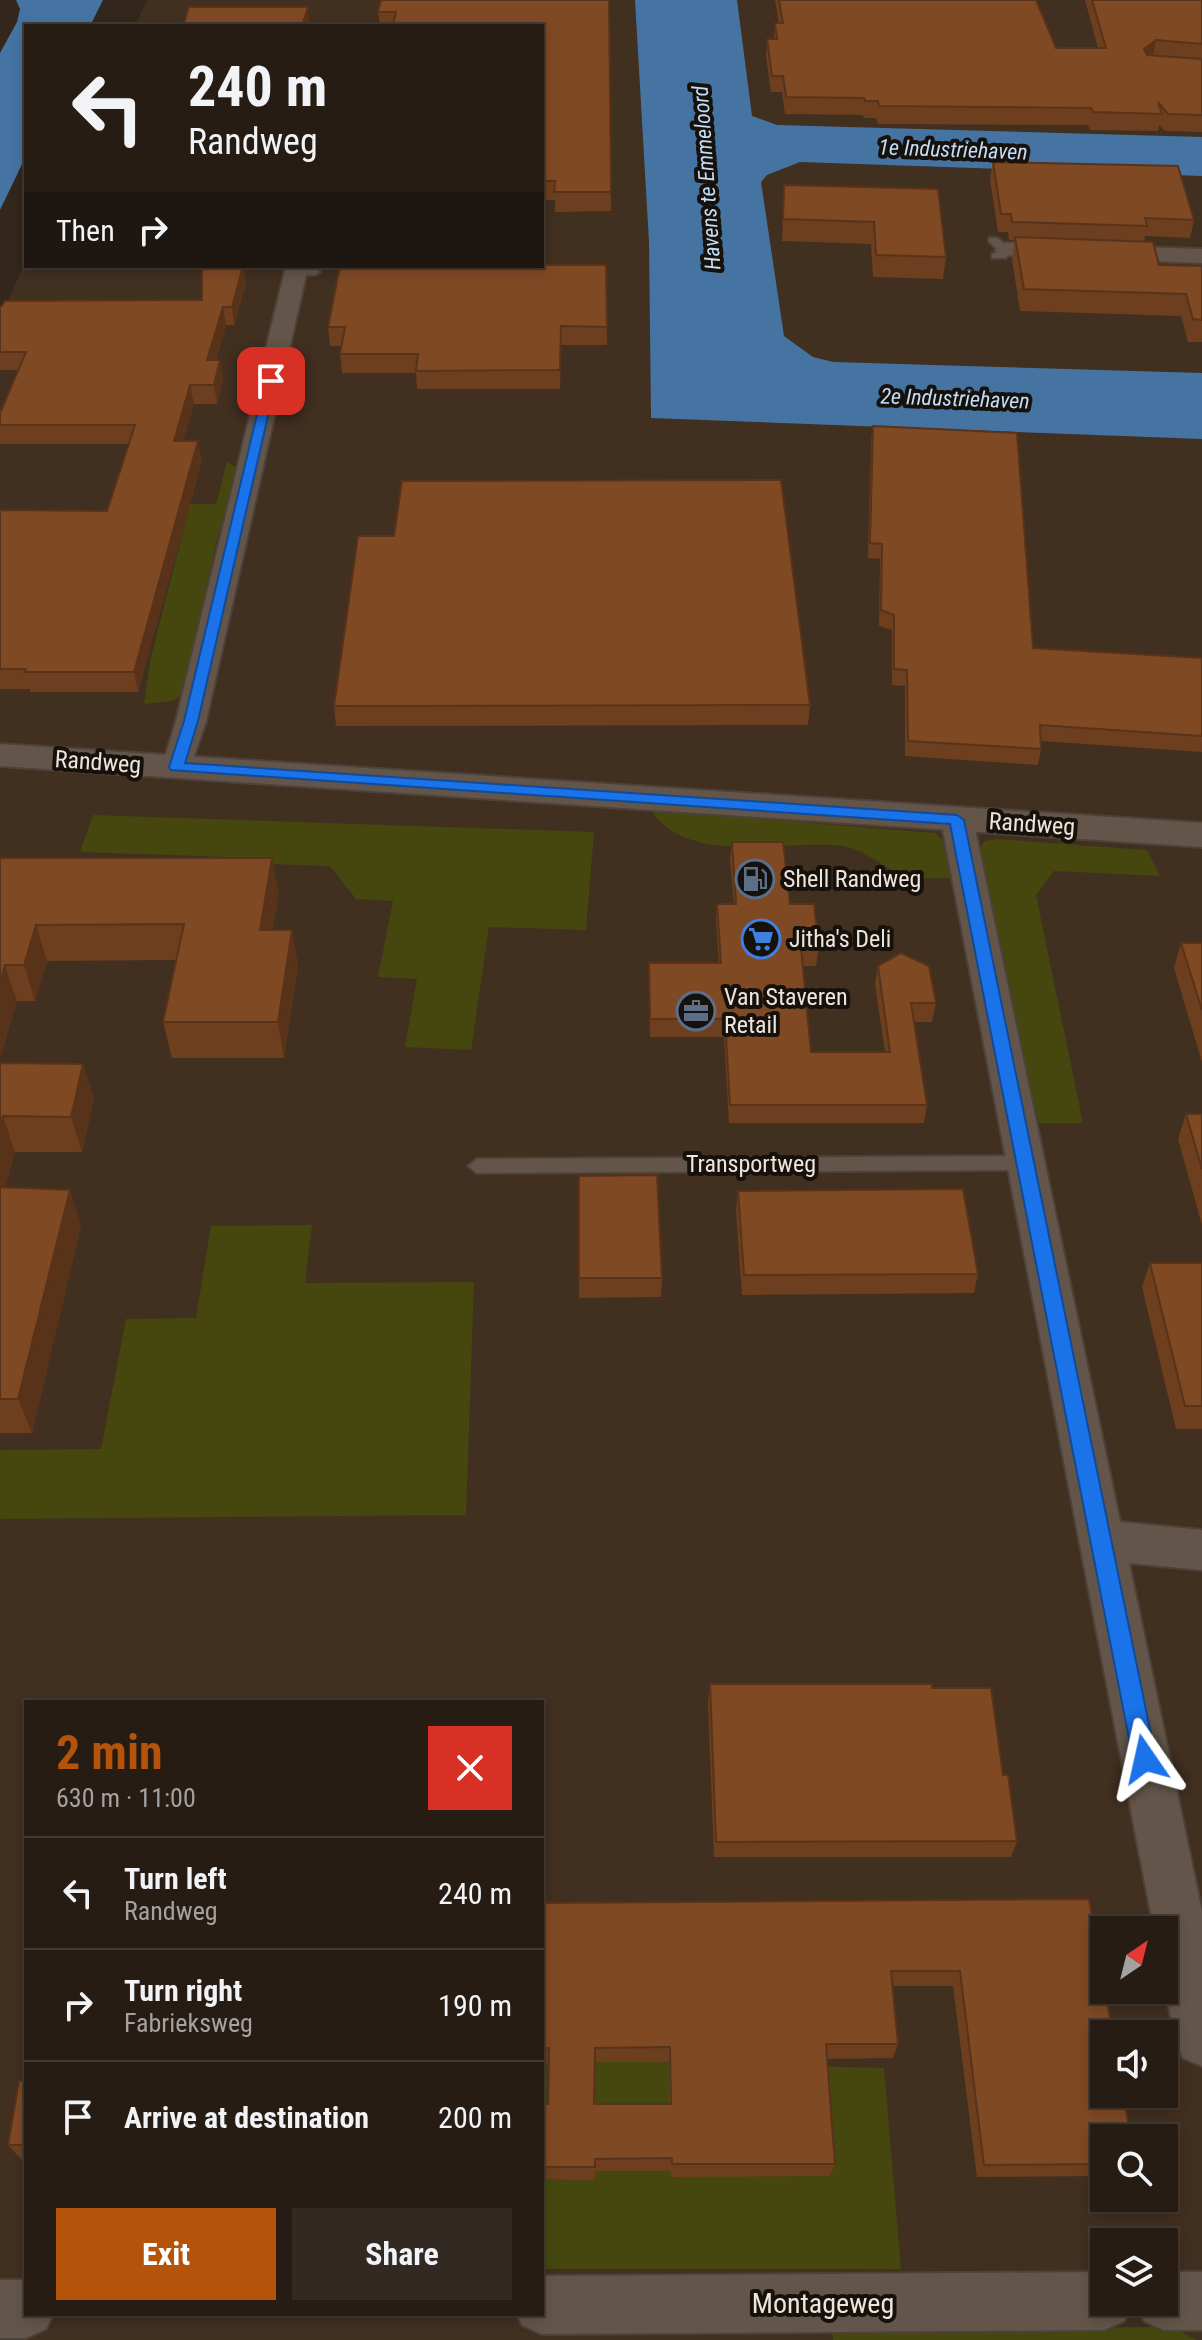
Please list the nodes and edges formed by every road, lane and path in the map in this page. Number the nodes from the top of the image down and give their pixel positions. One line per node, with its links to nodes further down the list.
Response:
1 (1000, 254): 2 (street)
2 (1202, 256)
3 (303, 270): 5 (street)
4 (0, 755): 5 (street, Randweg)
5 (177, 767): 6 (street, Randweg)
6 (957, 820): 7 (street, Randweg); 8 (street)
7 (1202, 835)
8 (1025, 1163): 9 (lane, Transportweg); 10 (street)
9 (477, 1166)
10 (1100, 1540): 11 (street); 12 (street)
11 (1202, 1550)
12 (1202, 2039)
13 (1090, 2301): 16 (street, Montageweg)
14 (1178, 2301): 15 (street)
15 (1202, 2301)
16 (544, 2305)
17 (0, 2309): 18 (street)
18 (24, 2309)

